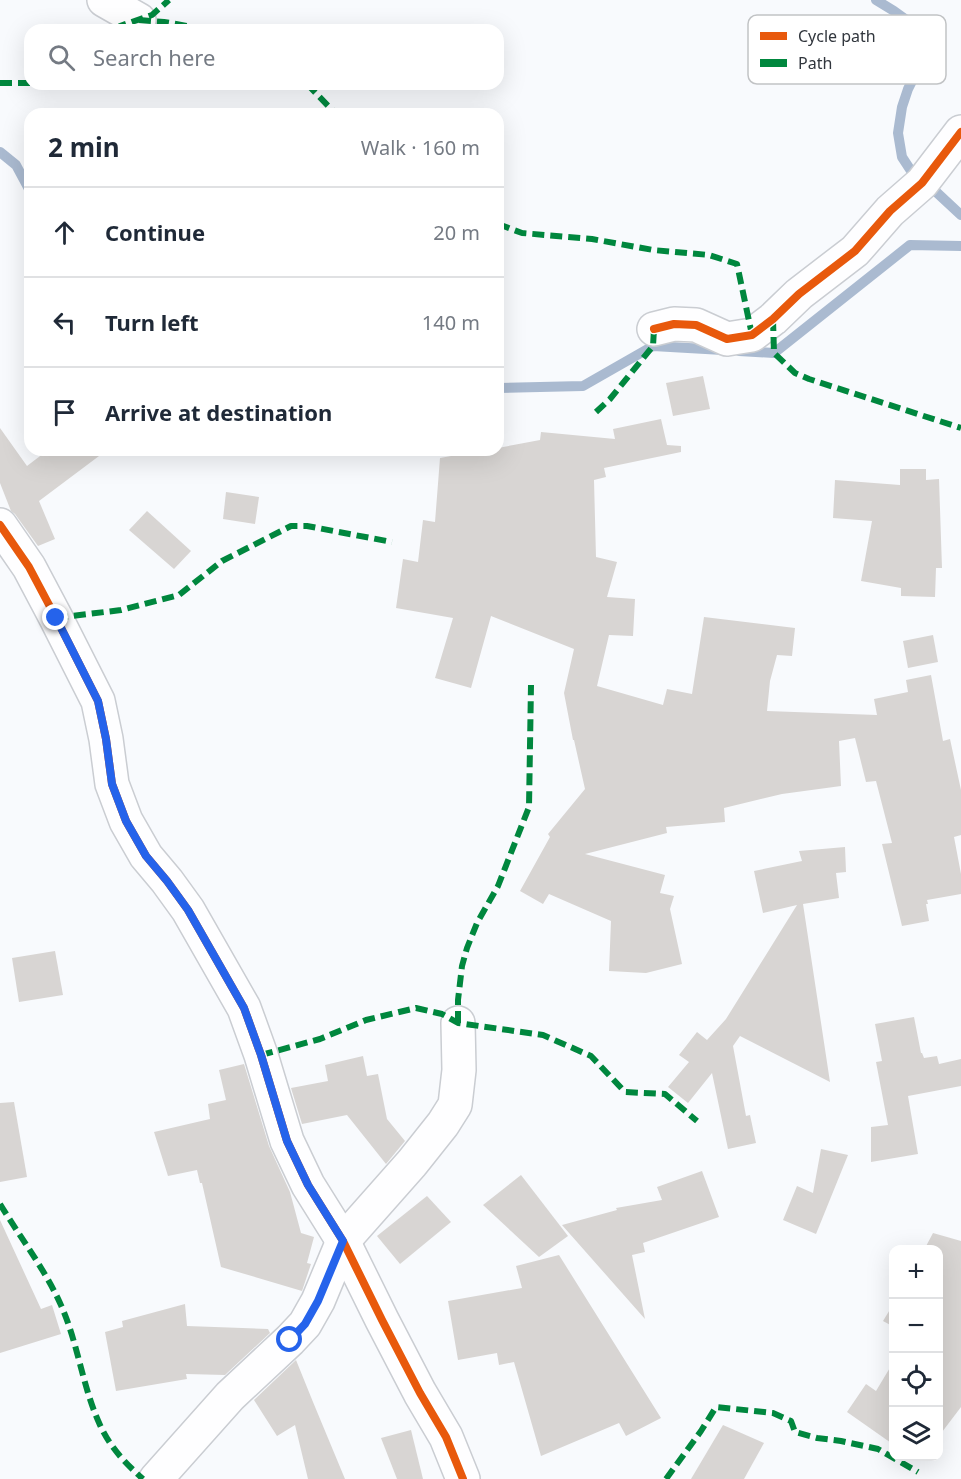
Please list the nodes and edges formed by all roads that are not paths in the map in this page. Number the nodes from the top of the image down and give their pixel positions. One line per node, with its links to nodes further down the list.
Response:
1 (104, 0): 2 (street)
2 (139, 20)
3 (961, 132): 4 (street)
4 (654, 328)
5 (0, 525): 7 (street)
6 (458, 1023): 7 (street)
7 (343, 1241): 8 (street); 9 (street)
8 (156, 1479)
9 (463, 1479)

